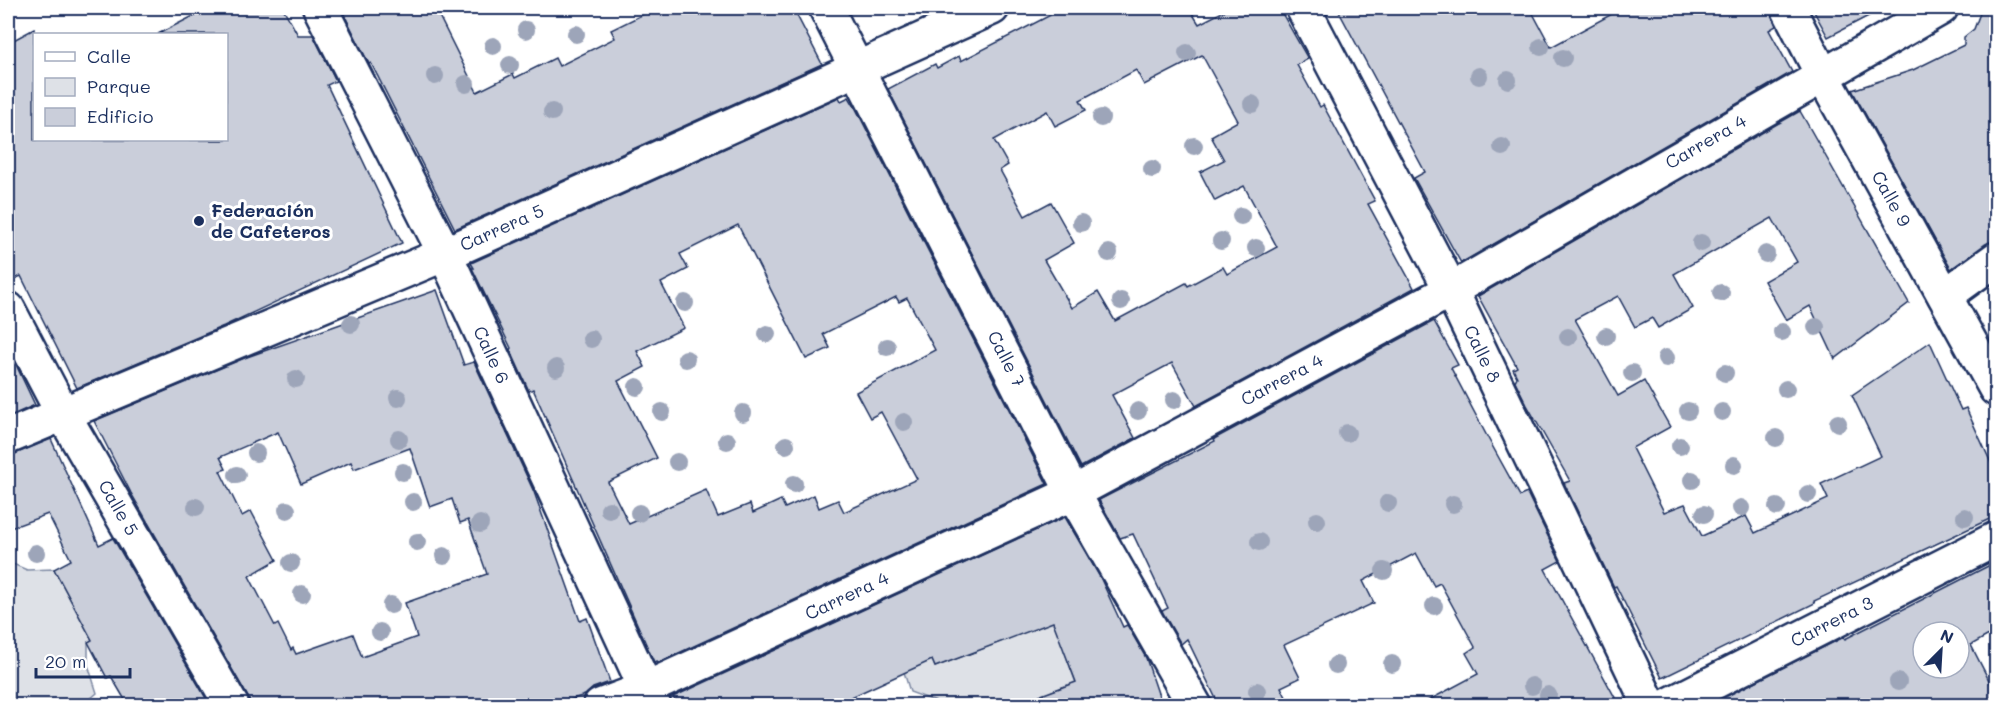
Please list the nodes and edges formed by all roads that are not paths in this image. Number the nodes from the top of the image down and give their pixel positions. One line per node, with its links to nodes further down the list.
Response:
1 (320, 8): 9 (street, Calle 6)
2 (826, 8): 7 (street, Calle 7)
3 (992, 8): 7 (street, Carrera 5)
4 (1303, 8): 11 (street, Calle 8)
5 (1788, 8): 8 (street, Calle 9)
6 (1941, 8): 8 (street, Carrera 4)
7 (858, 68): 9 (street, Carrera 5); 17 (street, Calle 7)
8 (1822, 74): 11 (street, Carrera 4); 12 (street, Calle 9)
9 (445, 254): 15 (street, Carrera 5); 19 (street, Calle 6)
10 (1996, 259): 12 (street)
11 (1451, 290): 17 (street, Carrera 4); 23 (street, Calle 8)
12 (1945, 296): 14 (street, Calle 9)
13 (8, 309): 15 (street, Calle 5)
14 (1996, 389)
15 (63, 414): 16 (street, Carrera 5); 20 (street, Calle 5)
16 (8, 437)
17 (1073, 493): 19 (street, Carrera 4); 22 (street, Calle 7)
18 (1996, 539): 24 (street, Carrera 3)
19 (650, 697): 21 (street, Carrera 4)
20 (232, 705)
21 (600, 705)
22 (1195, 705)
23 (1650, 705)
24 (1667, 705)

